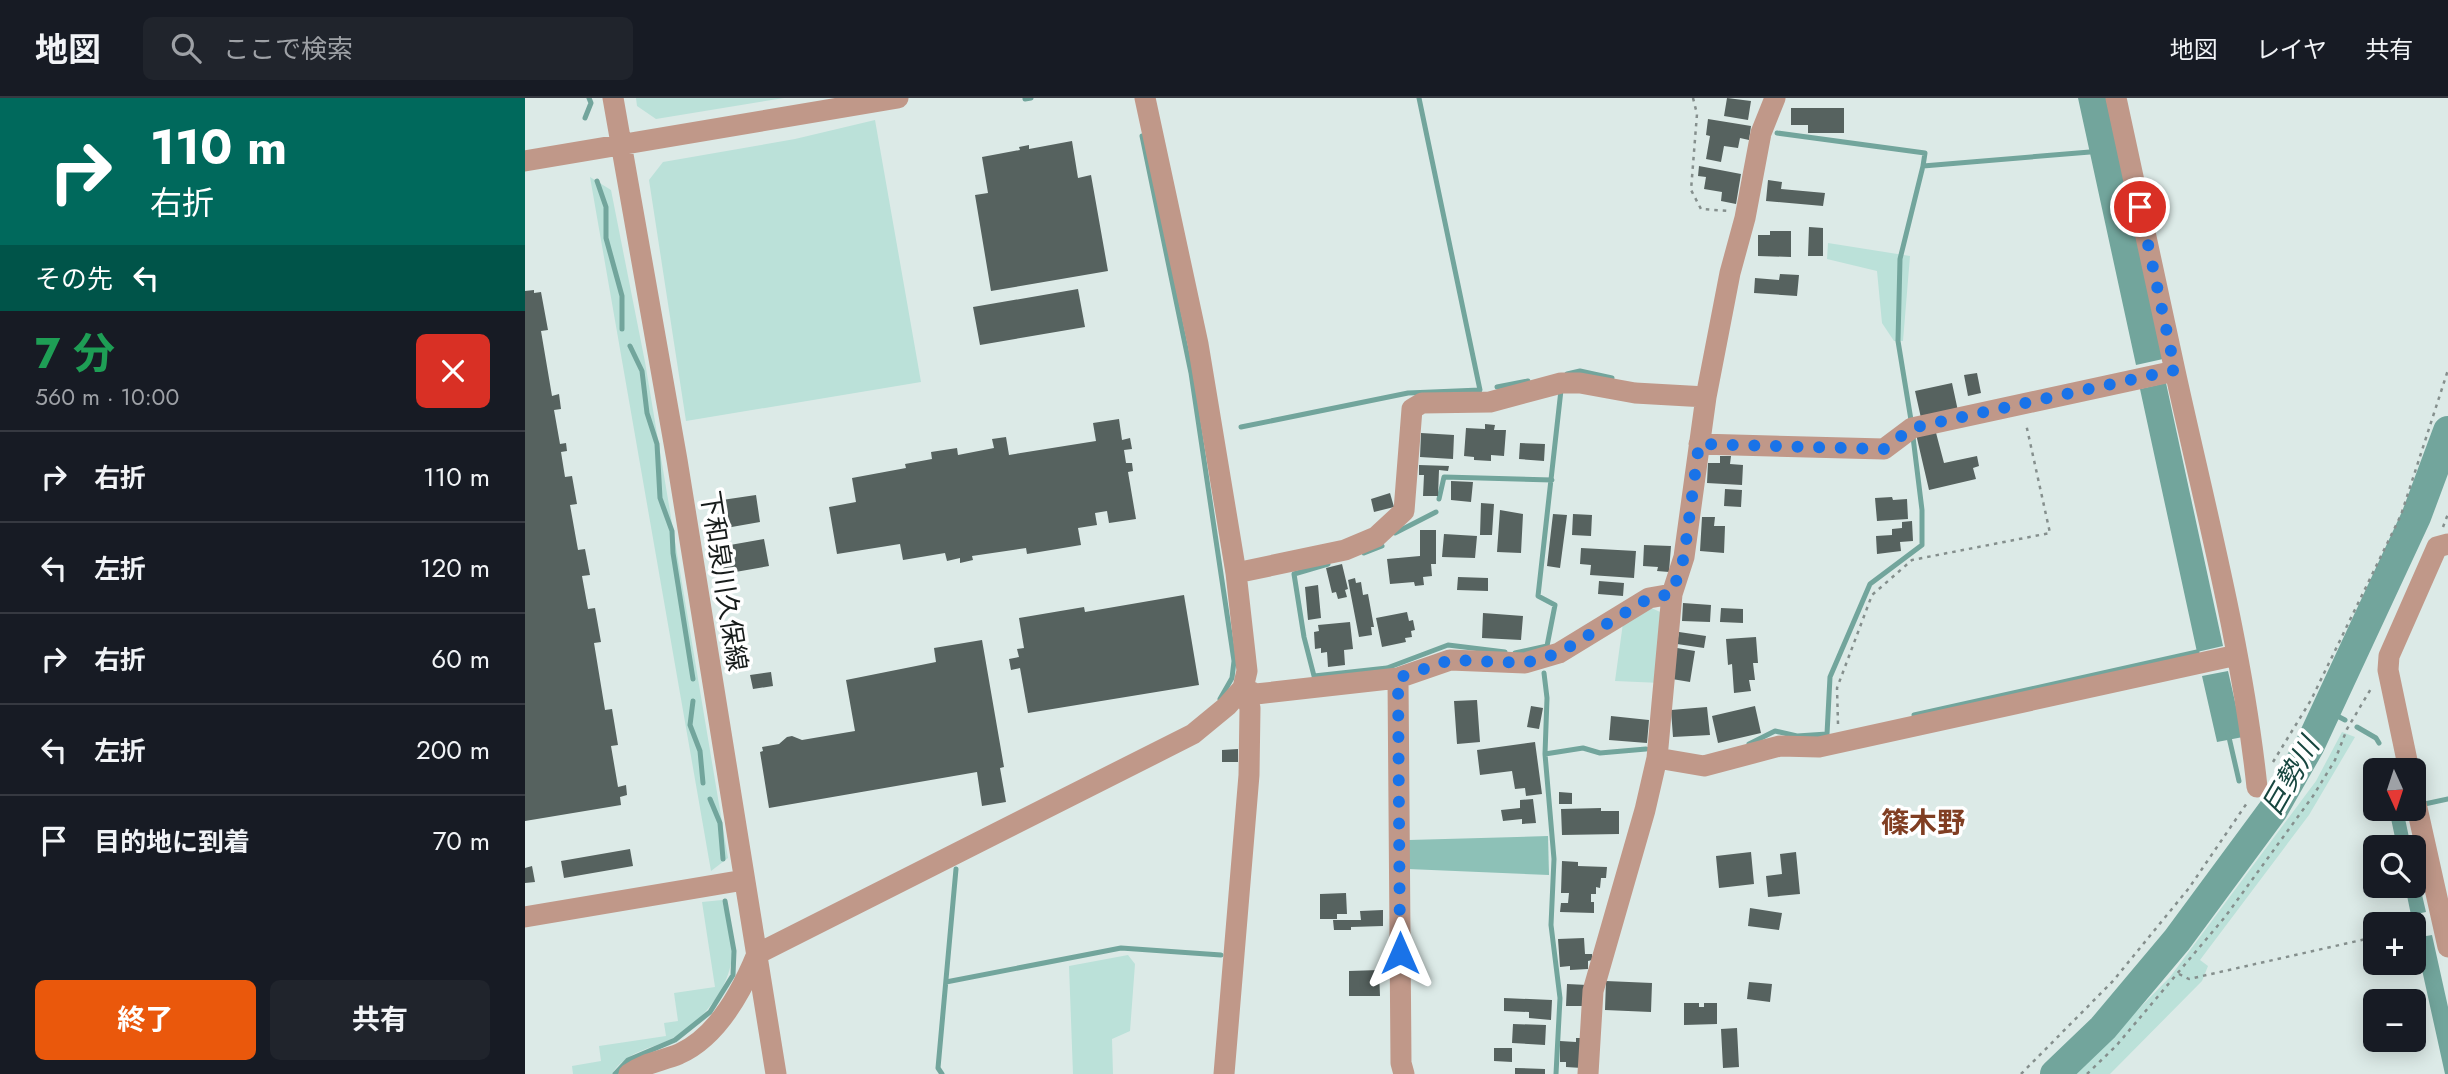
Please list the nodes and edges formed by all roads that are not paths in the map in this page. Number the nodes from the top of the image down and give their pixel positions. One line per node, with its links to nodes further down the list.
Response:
1 (613, 98): 6 (street, 下和泉川久保線)
2 (898, 98): 6 (street)
3 (1145, 98): 12 (street)
4 (1775, 98): 9 (street)
5 (2116, 98): 8 (street)
6 (621, 145): 7 (street); 21 (street, 下和泉川久保線)
7 (525, 161)
8 (2175, 370): 10 (street); 14 (street)
9 (1706, 397): 10 (street); 12 (street)
10 (1699, 444): 13 (street)
11 (2448, 544): 18 (street)
12 (1236, 573): 16 (street)
13 (1672, 594): 15 (street); 17 (street)
14 (2237, 655): 17 (street); 19 (street)
15 (1398, 678): 16 (street); 28 (street)
16 (1243, 688): 24 (street); 27 (street)
17 (1657, 758): 29 (street)
18 (2406, 758)
19 (2257, 787)
20 (2420, 821): 23 (street)
21 (744, 880): 22 (street); 24 (street, 下和泉川久保線)
22 (525, 917)
23 (2448, 947)
24 (757, 954): 25 (street); 26 (street, 下和泉川久保線)
25 (629, 1074)
26 (776, 1074)
27 (1224, 1074)
28 (1404, 1074)
29 (1588, 1074)

